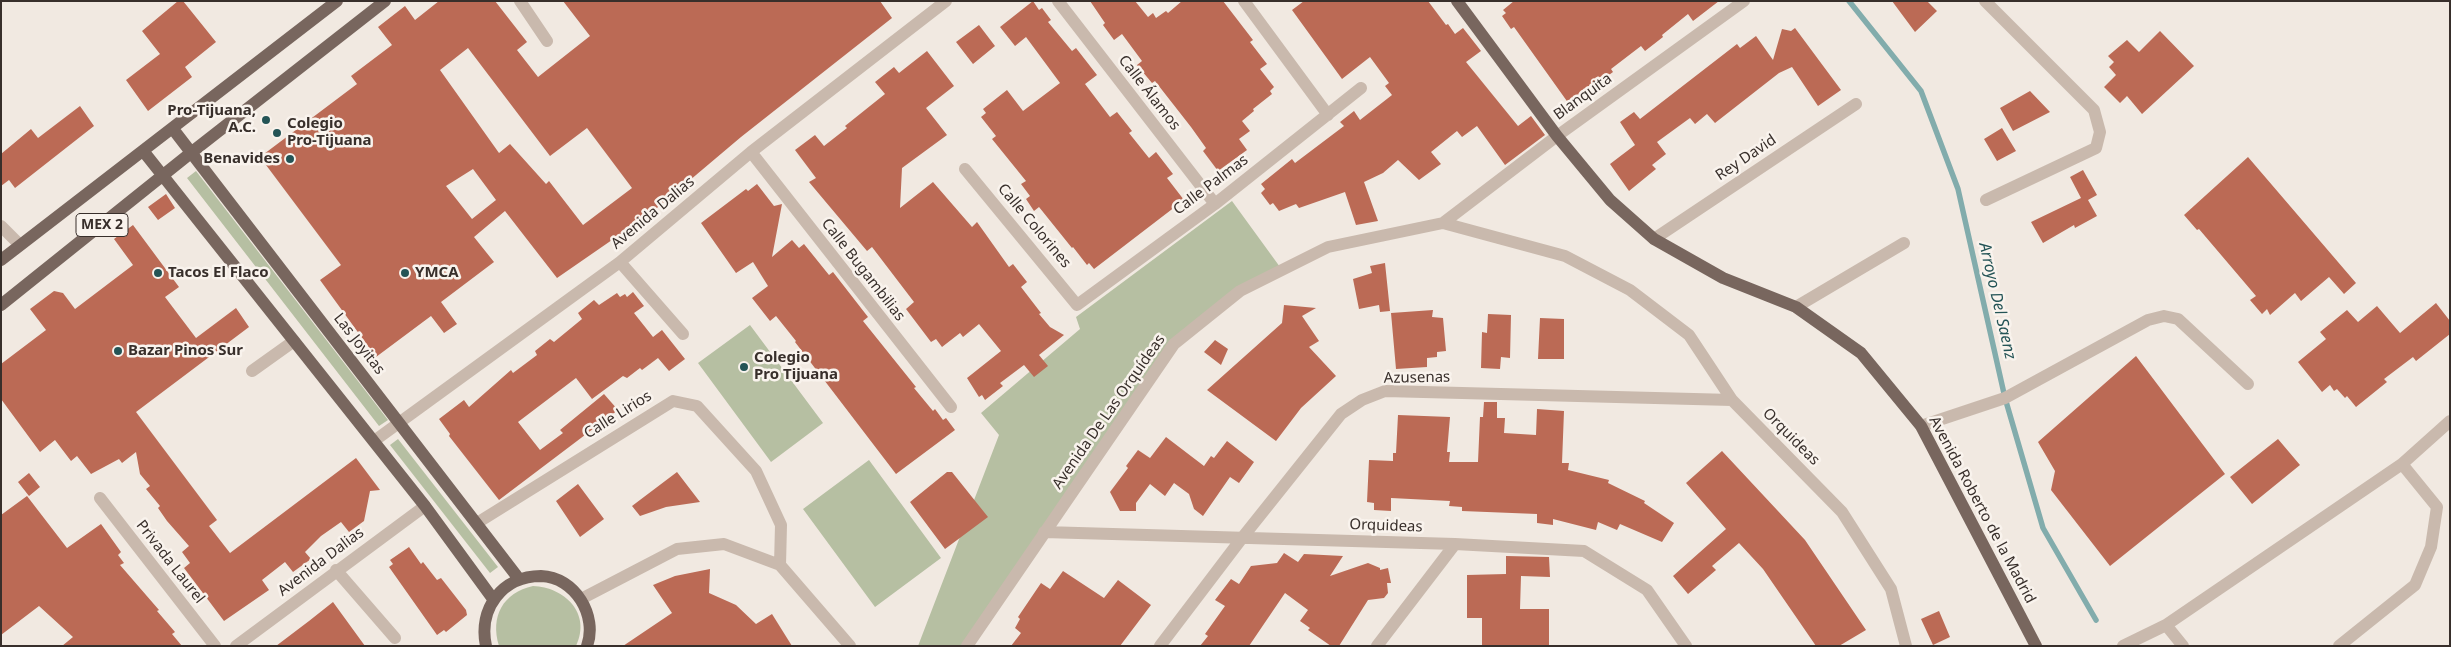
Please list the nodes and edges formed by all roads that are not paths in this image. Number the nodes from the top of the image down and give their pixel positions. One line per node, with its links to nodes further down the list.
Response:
1 (337, 1): 14 (main road, MEX 2)
2 (385, 1): 17 (main road, MEX 2)
3 (520, 1): 10 (street)
4 (946, 1): 18 (street, Avenida Dalias)
5 (1058, 1): 22 (street, Calle Álamos)
6 (1244, 1): 13 (street)
7 (1744, 1): 15 (street, Blanquita)
8 (1985, 1): 21 (street)
9 (1461, 2): 15 (main road, Avenida Roberto de la Madrid)
10 (548, 41)
11 (1361, 88): 13 (street, Calle Palmas)
12 (1856, 104): 25 (street, Rey David)
13 (1328, 115): 22 (street, Calle Palmas)
14 (173, 129): 16 (main road, MEX 2); 17 (main road, Las Joyitas)
15 (1557, 136): 23 (street, Blanquita); 25 (main road, Avenida Roberto de la Madrid)
16 (144, 152): 20 (main road); 27 (main road, MEX 2)
17 (192, 152): 20 (main road, MEX 2); 40 (main road, Las Joyitas)
18 (751, 152): 29 (street, Avenida Dalias); 38 (street, Calle Bugambilias)
19 (965, 168): 31 (street, Calle Colorines)
20 (163, 176): 30 (main road, MEX 2); 34 (main road)
21 (1986, 200)
22 (1215, 204): 31 (street, Calle Palmas)
23 (1443, 223): 37 (street, Orquideas); 47 (street, Avenida De Las Orquídeas)
24 (1, 226): 27 (street)
25 (1654, 239): 32 (main road, Avenida Roberto de la Madrid)
26 (1904, 242): 32 (street)
27 (20, 246): 28 (main road, MEX 2)
28 (1, 260)
29 (620, 262): 33 (street); 40 (street, Avenida Dalias)
30 (1, 305)
31 (1077, 305)
32 (1796, 307): 41 (main road, Avenida Roberto de la Madrid)
33 (682, 334)
34 (294, 341): 35 (street); 42 (main road)
35 (252, 371)
36 (2248, 384): 41 (street)
37 (1732, 400): 48 (street, Azusenas); 66 (street, Orquideas)
38 (951, 407)
39 (2450, 421): 43 (street)
40 (399, 423): 42 (street, Avenida Dalias); 46 (main road, Las Joyitas)
41 (1921, 426): 67 (main road, Avenida Roberto de la Madrid)
42 (374, 441): 45 (main road)
43 (2402, 464): 55 (street); 70 (street)
44 (100, 498): 57 (street, Privada Laurel)
45 (425, 506): 51 (street, Avenida Dalias); 53 (main road)
46 (477, 523): 50 (street, Calle Lirios); 52 (main road, Las Joyitas)
47 (1044, 532): 48 (street, Orquideas); 62 (street, Avenida De Las Orquídeas)
48 (1242, 538): 49 (street, Orquideas); 63 (street, Azusenas)
49 (1456, 544): 64 (street); 65 (street, Orquideas)
50 (780, 565): 54 (street); 61 (street)
51 (336, 570): 56 (street); 58 (street, Avenida Dalias)
52 (519, 579): 53 (main road); 54 (main road)
53 (493, 599): 59 (main road)
54 (581, 599): 60 (main road)
55 (2166, 625): 68 (street); 69 (street)
56 (395, 638)
57 (215, 646)
58 (236, 646)
59 (486, 646)
60 (587, 646)
61 (850, 646)
62 (967, 646)
63 (1160, 646)
64 (1377, 646)
65 (1686, 646)
66 (1906, 646)
67 (2036, 646)
68 (2123, 646)
69 (2183, 646)
70 (2339, 646)

